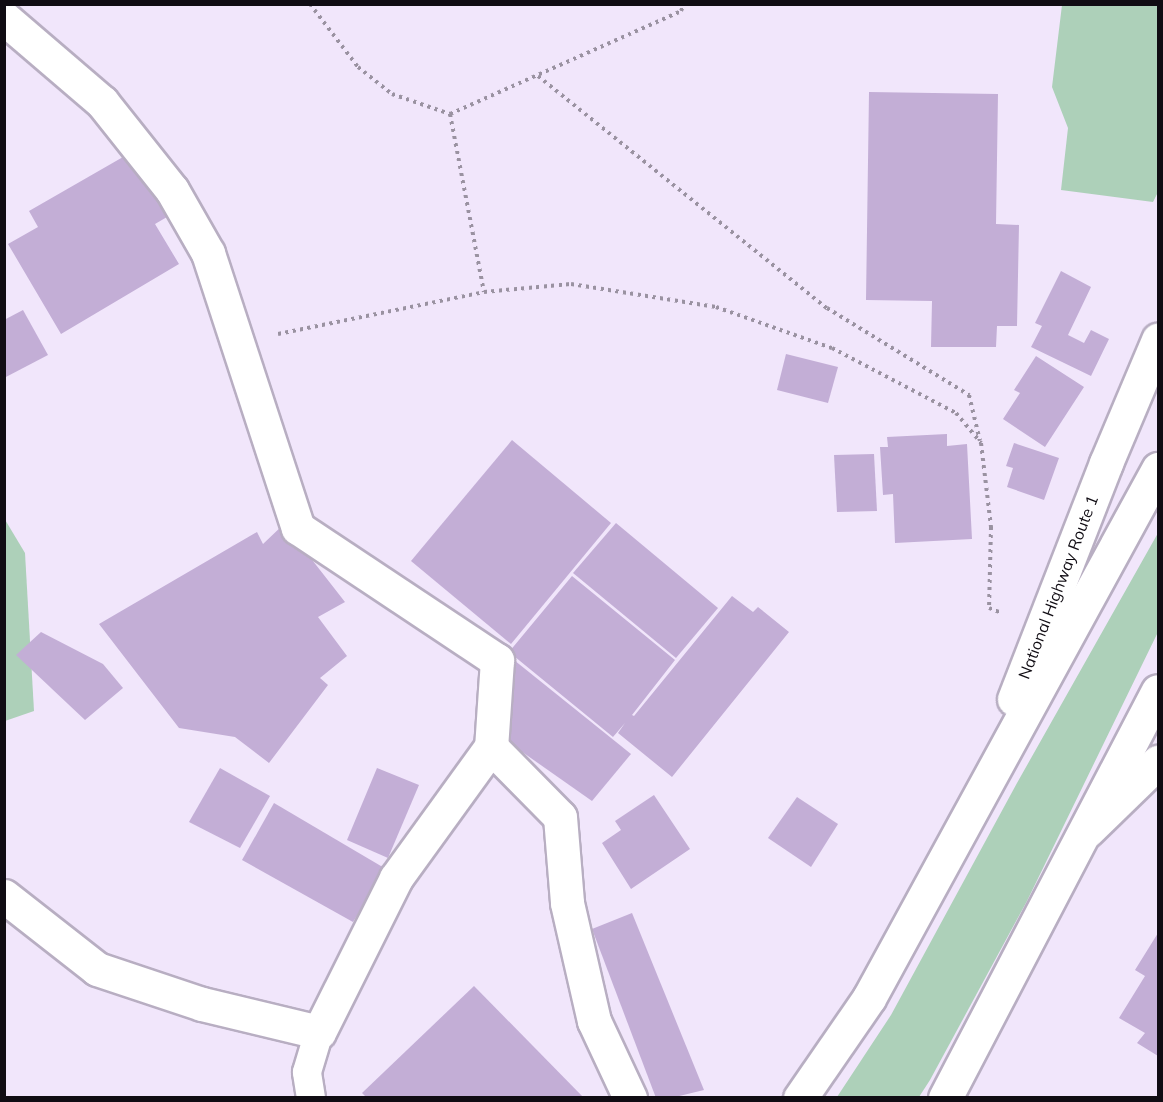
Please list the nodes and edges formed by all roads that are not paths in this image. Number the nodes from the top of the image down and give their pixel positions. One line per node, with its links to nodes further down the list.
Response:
1 (4, 18): 5 (main road)
2 (1158, 340): 8 (main road, National Highway Route 1)
3 (1158, 469): 8 (main road, National Highway Route 1)
4 (1158, 691): 7 (main road)
5 (492, 747): 10 (main road); 12 (main road)
6 (1158, 762): 7 (main road)
7 (1086, 832): 14 (main road)
8 (960, 835): 13 (main road, National Highway Route 1)
9 (4, 896): 10 (main road)
10 (319, 1032): 11 (lane)
11 (311, 1098)
12 (630, 1098)
13 (800, 1098)
14 (945, 1098)

